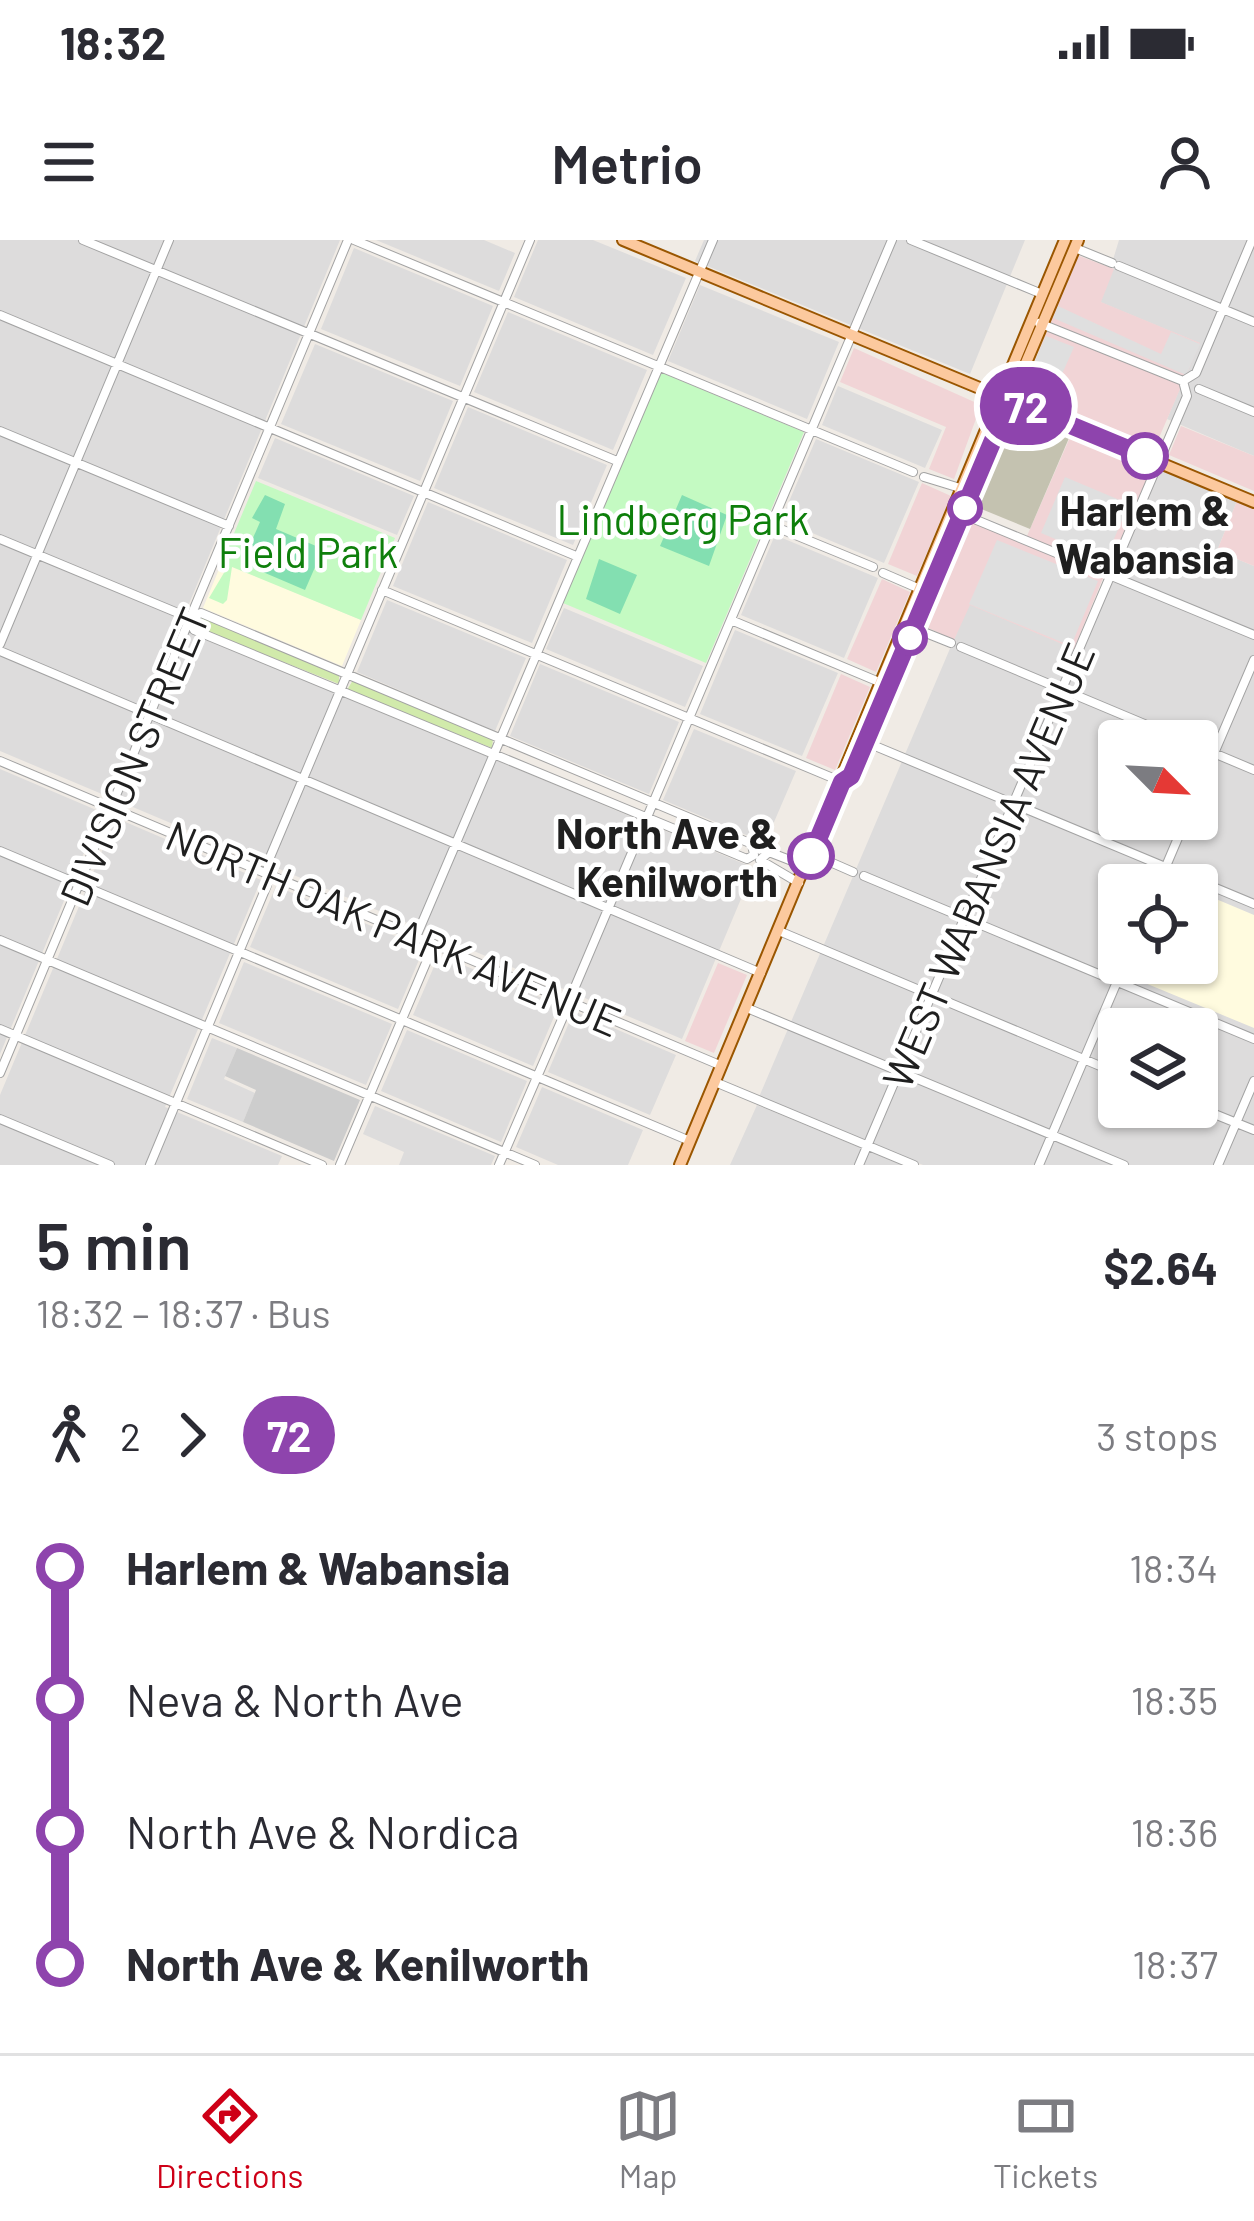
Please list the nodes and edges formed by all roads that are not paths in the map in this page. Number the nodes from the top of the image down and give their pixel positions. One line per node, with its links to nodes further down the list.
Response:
1 (83, 240): 11 (street)
2 (169, 240): 11 (street)
3 (351, 240): 14 (street); 19 (street, DIVISION STREET)
4 (530, 240): 14 (street)
5 (623, 240): 12 (main road)
6 (712, 240): 12 (street)
7 (892, 240): 20 (street)
8 (911, 240): 13 (street)
9 (1252, 240): 15 (street, WEST WABANSIA AVENUE)
10 (1073, 242): 13 (main road); 15 (street); 17 (main road)
11 (157, 270): 19 (street); 21 (street)
12 (698, 271): 20 (main road); 22 (street)
13 (1042, 294): 17 (main road)
14 (504, 302): 22 (street); 26 (street)
15 (1223, 309): 18 (street); 23 (street, WEST WABANSIA AVENUE)
16 (0, 315): 21 (street)
17 (1037, 322): 23 (street); 25 (main road); 27 (main road)
18 (1254, 322)
19 (309, 333): 26 (street); 29 (street, DIVISION STREET)
20 (852, 335): 25 (main road); 31 (street)
21 (117, 364): 29 (street); 33 (street)
22 (657, 366): 31 (street); 32 (street)
23 (1183, 381): 34 (street, WEST WABANSIA AVENUE)
24 (1199, 389): 28 (street)
25 (997, 394): 27 (main road); 37 (main road)
26 (464, 397): 32 (street); 38 (street)
27 (1010, 400): 34 (main road); 40 (main road)
28 (1254, 412)
29 (270, 428): 38 (street); 42 (street, DIVISION STREET)
30 (0, 430): 33 (street)
31 (812, 430): 35 (street); 41 (street)
32 (617, 460): 45 (street)
33 (76, 462): 42 (street); 44 (street)
34 (1159, 462): 39 (main road); 48 (street, WEST WABANSIA AVENUE)
35 (913, 472)
36 (924, 477): 37 (street)
37 (955, 491): 40 (main road)
38 (424, 492): 45 (street); 49 (street)
39 (1254, 502)
40 (957, 512): 48 (street); 50 (main road)
41 (771, 525): 46 (street); 52 (street)
42 (229, 526): 51 (street, DIVISION STREET)
43 (0, 539): 44 (street)
44 (38, 555): 51 (street); 56 (street)
45 (576, 556): 58 (street)
46 (873, 567)
47 (883, 574): 50 (street)
48 (1110, 575): 54 (street); 62 (street, WEST WABANSIA AVENUE)
49 (382, 590): 58 (street); 60 (street)
50 (924, 591): 53 (main road)
51 (190, 618): 60 (street); 63 (street); 64 (street, DIVISION STREET)
52 (731, 620): 61 (street); 65 (street)
53 (909, 626): 55 (street); 61 (main road)
54 (1254, 635)
55 (950, 643)
56 (0, 647): 64 (street)
57 (961, 647): 62 (street)
58 (536, 654): 65 (street); 67 (street)
59 (1254, 660): 69 (street)
60 (346, 675): 63 (street); 67 (street)
61 (884, 684): 68 (main road)
62 (1062, 690): 66 (street); 77 (street, WEST WABANSIA AVENUE)
63 (340, 691): 70 (street); 74 (street)
64 (150, 715): 74 (street); 78 (street, DIVISION STREET)
65 (689, 718): 75 (street); 76 (street)
66 (1134, 720)
67 (500, 739): 70 (street); 76 (street)
68 (861, 740): 75 (main road); 77 (street)
69 (1218, 744)
70 (493, 754): 79 (street); 80 (street)
71 (1218, 755): 73 (street)
72 (0, 761): 78 (street, NORTH OAK PARK AVENUE)
73 (1254, 770)
74 (303, 778): 80 (street); 85 (street)
75 (842, 782): 82 (main road)
76 (653, 802): 79 (street); 79 (street)
77 (1013, 803): 83 (street); 92 (street, WEST WABANSIA AVENUE)
78 (111, 808): 85 (street, NORTH OAK PARK AVENUE); 88 (street, DIVISION STREET)
79 (647, 818): 91 (street)
80 (456, 844): 91 (street); 94 (street)
81 (0, 851): 88 (street)
82 (809, 860): 84 (street); 87 (main road); 87 (street)
83 (1159, 864)
84 (853, 872)
85 (268, 874): 94 (street, NORTH OAK PARK AVENUE); 97 (street)
86 (864, 876): 92 (street)
87 (800, 883): 93 (main road)
88 (79, 884): 97 (street); 98 (street, DIVISION STREET)
89 (1218, 889): 90 (street)
90 (1254, 904)
91 (608, 908): 99 (street); 104 (street)
92 (964, 918): 100 (street); 103 (street, WEST WABANSIA AVENUE)
93 (779, 932): 99 (main road); 103 (street)
94 (416, 937): 96 (street, NORTH OAK PARK AVENUE)
95 (0, 940): 98 (street)
96 (434, 944): 104 (street, NORTH OAK PARK AVENUE); 106 (street)
97 (239, 951): 106 (street); 107 (street)
98 (47, 960): 107 (street); 109 (street, DIVISION STREET)
99 (761, 973): 105 (main road)
100 (1098, 974)
101 (1116, 984): 111 (street)
102 (1122, 984): 110 (street)
103 (932, 995): 111 (street); 114 (street, WEST WABANSIA AVENUE)
104 (569, 1001): 113 (street, NORTH OAK PARK AVENUE); 116 (street)
105 (747, 1008): 113 (main road); 114 (street)
106 (401, 1020): 116 (street); 119 (street)
107 (208, 1027): 119 (street); 120 (street)
108 (0, 1029): 109 (street)
109 (16, 1036): 115 (street, DIVISION STREET); 120 (street)
110 (1254, 1039)
111 (1084, 1059): 112 (street); 125 (street)
112 (1098, 1065)
113 (722, 1066): 118 (main road)
114 (899, 1072): 125 (street); 127 (street, WEST WABANSIA AVENUE)
115 (0, 1073)
116 (537, 1077): 126 (street); 128 (street)
117 (1254, 1081): 123 (street)
118 (715, 1082): 126 (main road); 127 (street)
119 (370, 1096): 128 (street); 133 (street)
120 (176, 1103): 131 (street); 132 (street)
121 (1218, 1115): 123 (street)
122 (0, 1119): 130 (street)
123 (1236, 1123): 124 (street); 140 (street)
124 (1254, 1130)
125 (1052, 1135): 138 (street); 139 (street)
126 (690, 1142): 129 (main road)
127 (868, 1145): 136 (street, WEST WABANSIA AVENUE); 137 (street)
128 (505, 1152): 134 (street); 135 (street)
129 (685, 1162)
130 (110, 1165)
131 (150, 1165)
132 (322, 1165)
133 (340, 1165)
134 (499, 1165)
135 (535, 1165)
136 (859, 1165)
137 (914, 1165)
138 (1039, 1165)
139 (1124, 1165)
140 (1218, 1165)

